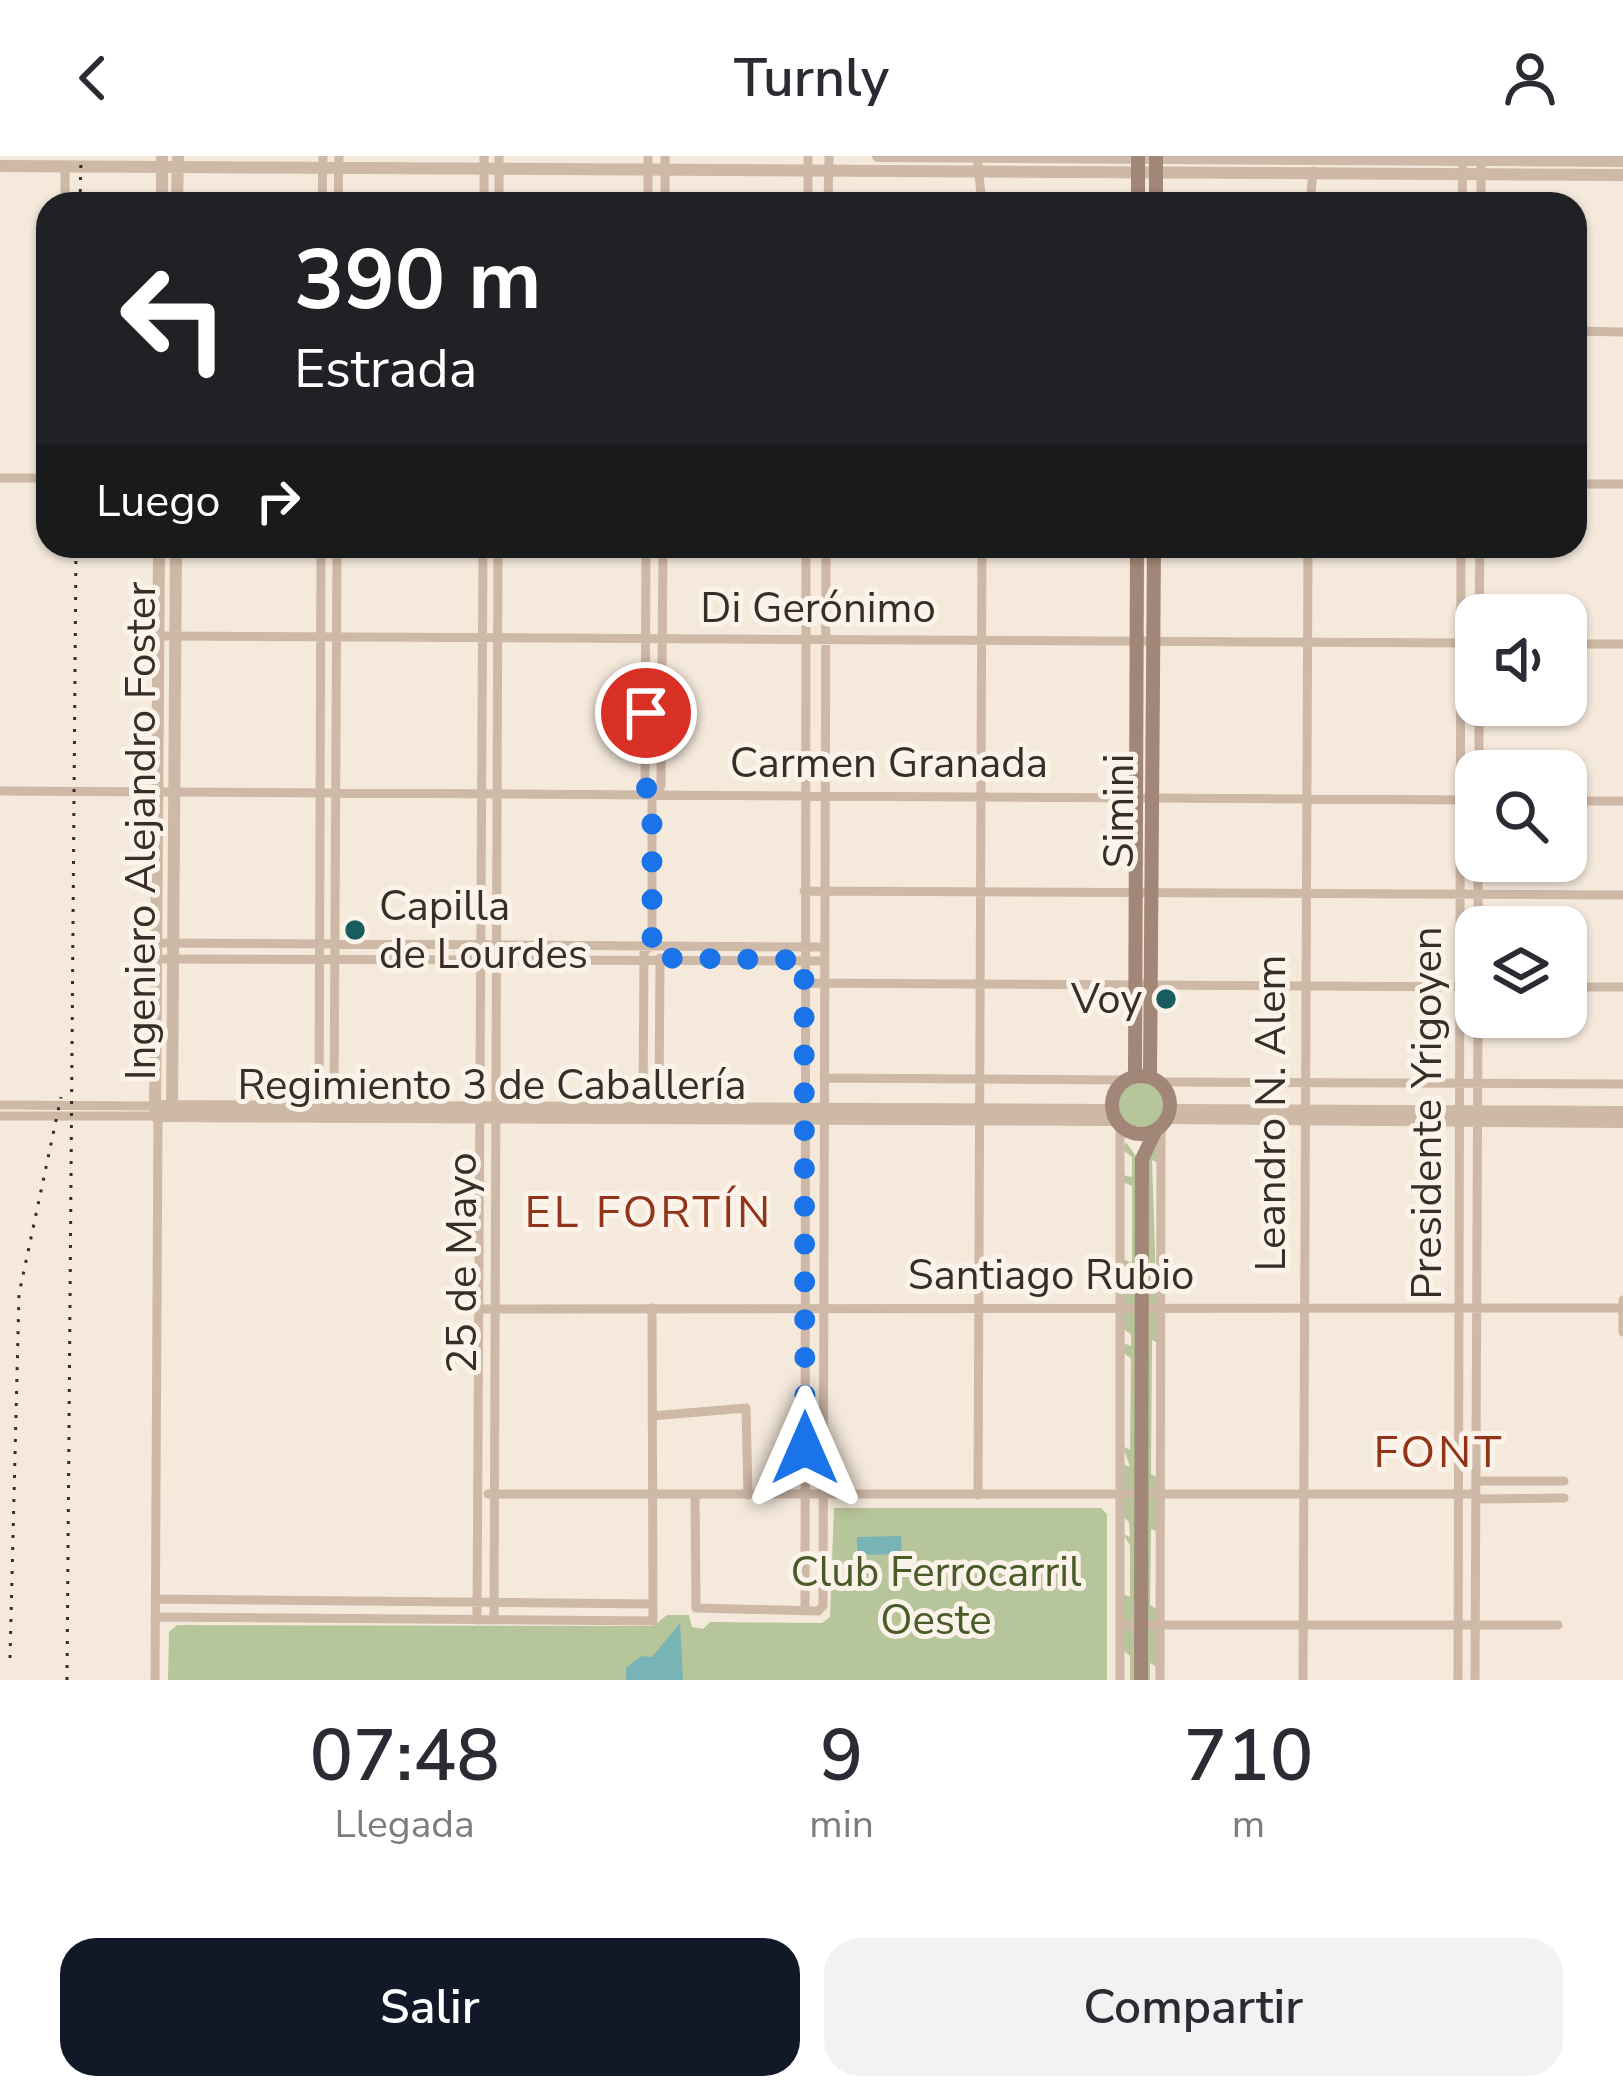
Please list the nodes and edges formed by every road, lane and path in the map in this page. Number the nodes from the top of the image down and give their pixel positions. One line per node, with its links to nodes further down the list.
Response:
1 (878, 156): 2 (street)
2 (977, 156): 3 (street); 22 (street)
3 (991, 156): 12 (street); 22 (street)
4 (1301, 157): 5 (street); 13 (street); 23 (street)
5 (1317, 158): 18 (street); 23 (street)
6 (162, 161): 7 (street); 21 (street); 26 (street)
7 (178, 161): 9 (street); 27 (street)
8 (1623, 161): 19 (street)
9 (322, 162): 10 (street)
10 (339, 162): 11 (street); 28 (street)
11 (492, 162): 14 (street); 29 (street); 30 (street)
12 (1138, 162): 13 (street); 22 (street)
13 (1156, 162): 23 (street)
14 (648, 163): 15 (street)
15 (665, 163): 16 (street)
16 (808, 163): 17 (street)
17 (829, 163): 22 (street)
18 (1463, 164): 19 (street); 23 (street)
19 (1481, 164): 24 (street)
20 (0, 166): 21 (street)
21 (73, 166): 25 (street)
22 (982, 172): 31 (street)
23 (1310, 174): 32 (street)
24 (1623, 176)
25 (68, 192)
26 (162, 192)
27 (177, 192)
28 (338, 192)
29 (486, 192)
30 (497, 192)
31 (982, 192)
32 (1310, 192)
33 (1587, 331): 34 (street)
34 (1623, 332)
35 (0, 478): 36 (street)
36 (36, 478)
37 (1587, 484): 38 (street)
38 (1623, 484)
39 (159, 558): 57 (street, Ingeniero Alejandro Foster)
40 (176, 558): 58 (street, Ingeniero Alejandro Foster)
41 (321, 558): 59 (street)
42 (337, 558): 60 (street)
43 (483, 558): 61 (street, 25 de Mayo)
44 (497, 558): 62 (street, 25 de Mayo)
45 (646, 558): 63 (street)
46 (663, 558): 64 (street)
47 (806, 558): 65 (street)
48 (826, 558): 66 (street)
49 (982, 558): 67 (street)
50 (1137, 558): 68 (main road, Simini)
51 (1154, 558): 69 (main road, Simini)
52 (1308, 558): 70 (street, Leandro N. Alem)
53 (1461, 558): 55 (street, Presidente Yrigoyen)
54 (1480, 558): 56 (street)
55 (1461, 594)
56 (1479, 594)
57 (159, 636): 58 (street, Di Gerónimo); 75 (street, Ingeniero Alejandro Foster)
58 (175, 636): 59 (street, Di Gerónimo); 76 (street, Ingeniero Alejandro Foster)
59 (321, 637): 60 (street, Di Gerónimo); 77 (street)
60 (336, 637): 61 (street, Di Gerónimo); 78 (street)
61 (482, 638): 62 (street, Di Gerónimo); 79 (street, 25 de Mayo)
62 (497, 638): 63 (street, Di Gerónimo); 80 (street, 25 de Mayo)
63 (646, 640): 64 (street, Di Gerónimo); 81 (street)
64 (662, 640): 65 (street, Di Gerónimo); 81 (street)
65 (805, 641): 66 (street, Di Gerónimo); 82 (street)
66 (826, 641): 67 (street, Di Gerónimo); 83 (street)
67 (982, 642): 68 (street, Di Gerónimo); 84 (street)
68 (1136, 643): 69 (street, Di Gerónimo); 85 (main road, Simini)
69 (1153, 643): 70 (street, Di Gerónimo); 85 (main road, Simini)
70 (1307, 643): 71 (street, Di Gerónimo); 86 (street, Leandro N. Alem)
71 (1455, 644)
72 (1587, 644): 73 (street)
73 (1623, 644)
74 (0, 791): 75 (street, Carmen Granada)
75 (158, 792): 76 (street, Carmen Granada); 102 (street, Ingeniero Alejandro Foster)
76 (174, 792): 77 (street, Carmen Granada); 103 (street, Ingeniero Alejandro Foster)
77 (320, 793): 78 (street, Carmen Granada); 104 (street)
78 (336, 793): 79 (street, Carmen Granada); 105 (street)
79 (482, 794): 80 (street, Carmen Granada); 106 (street, 25 de Mayo)
80 (496, 794): 81 (street, Carmen Granada); 107 (street, 25 de Mayo)
81 (652, 795): 82 (street, Carmen Granada); 108 (street)
82 (804, 796): 83 (street, Carmen Granada); 92 (street)
83 (825, 796): 84 (street, Carmen Granada); 93 (street)
84 (981, 797): 85 (street, Carmen Granada); 94 (street)
85 (1144, 798): 86 (street, Carmen Granada); 95 (main road, Simini)
86 (1306, 799): 87 (street, Carmen Granada); 96 (street, Leandro N. Alem)
87 (1455, 800)
88 (1587, 800): 89 (street)
89 (1623, 801)
90 (1460, 882): 97 (street, Presidente Yrigoyen)
91 (1478, 882): 98 (street, Presidente Yrigoyen)
92 (804, 891): 93 (street); 109 (street)
93 (825, 891): 94 (street); 110 (street)
94 (981, 892): 95 (street); 123 (street)
95 (1144, 893): 96 (street); 124 (main road, Simini)
96 (1306, 893): 97 (street); 125 (street, Leandro N. Alem)
97 (1460, 894): 98 (street); 100 (street, Presidente Yrigoyen)
98 (1478, 894): 99 (street); 101 (street, Presidente Yrigoyen)
99 (1623, 895)
100 (1460, 906)
101 (1478, 906)
102 (157, 943): 103 (street); 111 (street, Ingeniero Alejandro Foster)
103 (173, 943): 104 (street); 112 (street, Ingeniero Alejandro Foster)
104 (320, 944): 105 (street); 113 (street)
105 (335, 944): 106 (street); 114 (street)
106 (481, 945): 107 (street); 115 (street, 25 de Mayo)
107 (496, 945): 108 (street); 116 (street, 25 de Mayo)
108 (652, 946): 109 (street); 117 (street); 118 (street)
109 (804, 947): 110 (street); 119 (street)
110 (824, 947): 120 (street)
111 (157, 958): 112 (street); 140 (street, Ingeniero Alejandro Foster)
112 (173, 958): 113 (street); 140 (street, Ingeniero Alejandro Foster)
113 (320, 958): 114 (street); 141 (street)
114 (335, 958): 115 (street); 142 (street)
115 (481, 958): 116 (street); 144 (street, 25 de Mayo)
116 (496, 958): 117 (street); 144 (street, 25 de Mayo)
117 (644, 958): 118 (street); 145 (street)
118 (660, 958): 119 (street); 146 (street)
119 (804, 960): 120 (street); 121 (street)
120 (824, 961): 122 (street)
121 (804, 983): 122 (street); 147 (street)
122 (824, 983): 123 (street); 131 (street)
123 (980, 984): 124 (street); 132 (street)
124 (1143, 985): 125 (street); 133 (main road, Simini)
125 (1305, 986): 126 (street); 134 (street, Leandro N. Alem)
126 (1455, 986)
127 (1587, 987): 128 (street)
128 (1623, 987)
129 (1460, 1038): 135 (street, Presidente Yrigoyen)
130 (1478, 1038): 136 (street, Presidente Yrigoyen)
131 (824, 1078): 132 (street); 148 (street)
132 (980, 1079): 133 (street); 149 (street)
133 (1143, 1079): 134 (street); 154 (main road); 155 (main road)
134 (1304, 1083): 135 (street); 150 (street, Leandro N. Alem)
135 (1460, 1083): 136 (street); 152 (street, Presidente Yrigoyen)
136 (1478, 1083): 137 (street); 153 (street, Presidente Yrigoyen)
137 (1623, 1084)
138 (0, 1105): 139 (street)
139 (73, 1111): 140 (street); 151 (street)
140 (163, 1112): 141 (street, Regimiento 3 de Caballería); 190 (street)
141 (319, 1112): 142 (street, Regimiento 3 de Caballería)
142 (334, 1112): 144 (street, Regimiento 3 de Caballería)
143 (1623, 1112): 153 (street)
144 (488, 1113): 145 (street, Regimiento 3 de Caballería); 169 (street, 25 de Mayo); 170 (street, 25 de Mayo)
145 (643, 1114): 146 (street, Regimiento 3 de Caballería)
146 (659, 1114): 147 (street, Regimiento 3 de Caballería)
147 (804, 1114): 148 (street, Regimiento 3 de Caballería); 159 (street)
148 (824, 1114): 149 (street, Regimiento 3 de Caballería); 161 (street)
149 (980, 1114): 154 (street, Regimiento 3 de Caballería); 162 (street)
150 (1304, 1115): 152 (street); 155 (street); 166 (street, Leandro N. Alem)
151 (0, 1116)
152 (1460, 1116): 153 (street); 167 (street, Presidente Yrigoyen)
153 (1477, 1116): 156 (street); 168 (street, Presidente Yrigoyen)
154 (1118, 1121): 155 (main road); 157 (main road); 163 (street)
155 (1164, 1122): 157 (main road); 165 (street)
156 (1623, 1122)
157 (1142, 1159): 164 (main road)
158 (1623, 1304): 168 (street, Santiago Rubio); 171 (street)
159 (804, 1307): 160 (street, Santiago Rubio); 161 (street, Santiago Rubio); 180 (street)
160 (652, 1308): 170 (street, Santiago Rubio); 172 (street)
161 (824, 1308): 162 (street, Santiago Rubio); 181 (street)
162 (979, 1308): 163 (street, Santiago Rubio); 182 (street)
163 (1121, 1308): 164 (street, Santiago Rubio); 183 (street)
164 (1142, 1308): 165 (street, Santiago Rubio); 184 (main road)
165 (1160, 1308): 166 (street, Santiago Rubio); 185 (street)
166 (1304, 1308): 167 (street, Santiago Rubio); 186 (street, Leandro N. Alem)
167 (1459, 1308): 168 (street, Santiago Rubio); 187 (street, Presidente Yrigoyen)
168 (1477, 1308): 173 (street, Presidente Yrigoyen)
169 (478, 1309): 170 (street, Santiago Rubio); 175 (street, 25 de Mayo)
170 (494, 1309): 176 (street, 25 de Mayo)
171 (1623, 1332)
172 (652, 1416): 177 (street); 179 (street)
173 (1476, 1481): 174 (street); 188 (street, Presidente Yrigoyen)
174 (1564, 1481)
175 (477, 1494): 176 (street); 191 (street, 25 de Mayo)
176 (494, 1494): 177 (street); 192 (street, 25 de Mayo)
177 (652, 1494): 178 (street); 193 (street)
178 (694, 1495): 179 (street); 194 (street)
179 (748, 1495): 180 (street)
180 (805, 1495): 181 (street); 194 (street)
181 (823, 1495): 182 (street); 194 (street)
182 (978, 1495): 183 (street)
183 (1120, 1496): 184 (street); 198 (street)
184 (1142, 1496): 185 (street); 199 (main road)
185 (1160, 1496): 186 (street); 200 (street)
186 (1304, 1496): 187 (street); 201 (street, Leandro N. Alem)
187 (1459, 1496): 188 (street); 202 (street, Presidente Yrigoyen)
188 (1476, 1496): 189 (street); 203 (street, Presidente Yrigoyen)
189 (1564, 1498)
190 (155, 1599): 191 (street); 195 (street)
191 (476, 1602): 192 (street); 196 (street, 25 de Mayo)
192 (494, 1603): 193 (street); 197 (street, 25 de Mayo)
193 (652, 1604): 197 (street)
194 (805, 1611)
195 (155, 1617): 196 (street); 205 (street)
196 (477, 1620): 197 (street)
197 (494, 1620)
198 (1120, 1625): 199 (street); 206 (street)
199 (1141, 1625): 200 (street); 207 (main road)
200 (1160, 1625): 201 (street); 208 (street)
201 (1304, 1625): 202 (street); 209 (street, Leandro N. Alem)
202 (1458, 1625): 203 (street); 210 (street, Presidente Yrigoyen)
203 (1475, 1625): 204 (street); 211 (street, Presidente Yrigoyen)
204 (1558, 1625)
205 (155, 1680)
206 (1120, 1680)
207 (1141, 1680)
208 (1160, 1680)
209 (1303, 1680)
210 (1458, 1680)
211 (1475, 1680)

